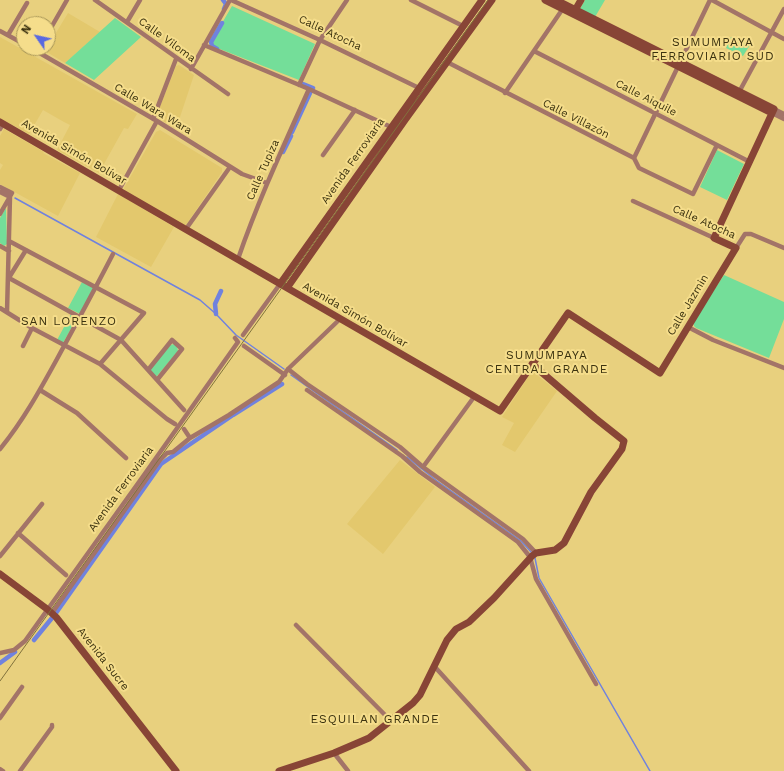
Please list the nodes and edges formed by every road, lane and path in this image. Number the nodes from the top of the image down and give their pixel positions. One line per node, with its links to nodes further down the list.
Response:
1 (67, 0): 17 (street)
2 (95, 0): 18 (street, Calle Viloma)
3 (140, 0): 18 (street)
4 (231, 0): 25 (street, Calle Atocha); 26 (street)
5 (347, 0): 25 (street)
6 (411, 0): 19 (street)
7 (482, 0): 19 (street, Avenida Ferroviaria)
8 (492, 0): 30 (street, Avenida Ferroviaria)
9 (545, 0): 14 (street)
10 (556, 0): 14 (street)
11 (581, 0): 16 (street)
12 (711, 0): 21 (street); 31 (street)
13 (27, 3): 22 (street)
14 (564, 7): 16 (street); 27 (street)
15 (784, 9): 21 (street)
16 (574, 12): 31 (street)
17 (56, 19)
18 (127, 22): 29 (street, Calle Viloma)
19 (463, 26): 34 (street, Avenida Ferroviaria)
20 (0, 31): 22 (street)
21 (772, 32): 23 (street); 38 (street)
22 (8, 35): 24 (street)
23 (784, 38)
24 (16, 40)
25 (320, 40): 33 (street); 34 (street, Calle Atocha)
26 (204, 45): 32 (street); 33 (street)
27 (534, 51): 36 (street); 41 (street, Calle Aiquile)
28 (48, 56): 44 (street, Calle Wara Wara)
29 (176, 58): 32 (street, Calle Viloma); 44 (street)
30 (447, 62): 36 (street, Calle Villazón); 70 (street, Avenida Ferroviaria)
31 (680, 64): 38 (street); 41 (street)
32 (191, 69): 37 (street, Calle Viloma)
33 (299, 85): 35 (street)
34 (419, 88): 46 (street, Avenida Ferroviaria)
35 (309, 89): 39 (street); 52 (street, Calle Tupiza)
36 (505, 93): 49 (street, Calle Villazón)
37 (228, 94)
38 (738, 94): 40 (street)
39 (355, 110): 46 (street); 48 (street)
40 (773, 111): 42 (street); 43 (street); 50 (street)
41 (656, 113): 47 (street, Calle Aiquile); 49 (street)
42 (784, 114)
43 (784, 119)
44 (155, 120): 51 (street, Calle Wara Wara); 54 (street)
45 (1, 125): 54 (street, Avenida Simón Bolívar)
46 (391, 127): 70 (street, Avenida Ferroviaria)
47 (717, 145): 49 (street, Calle Villazón); 50 (street, Calle Aiquile)
48 (323, 155)
49 (634, 158)
50 (750, 162): 60 (street)
51 (230, 167): 52 (street, Calle Wara Wara); 59 (street)
52 (267, 183): 68 (street, Calle Tupiza)
53 (0, 186): 56 (street)
54 (119, 190): 59 (street, Avenida Simón Bolívar)
55 (0, 192): 56 (street)
56 (11, 195): 58 (street); 61 (street)
57 (633, 202): 60 (street, Calle Atocha)
58 (0, 214)
59 (186, 229): 68 (street, Avenida Simón Bolívar)
60 (714, 238): 63 (street, Calle Atocha)
61 (10, 241): 65 (street); 66 (street)
62 (0, 246): 66 (street)
63 (736, 248): 64 (street, Calle Atocha); 76 (street, Calle Jazmin)
64 (784, 248)
65 (26, 250): 69 (street); 71 (street)
66 (9, 251): 69 (street)
67 (113, 254): 71 (street)
68 (238, 259): 70 (street, Avenida Simón Bolívar)
69 (9, 278): 73 (street); 74 (street)
70 (283, 286): 75 (street, Avenida Simón Bolívar); 78 (street, Avenida Ferroviaria)
71 (96, 287): 74 (street); 80 (street)
72 (0, 308): 73 (street)
73 (7, 312): 77 (street)
74 (80, 317): 80 (street); 81 (street)
75 (340, 319): 87 (street); 94 (street, Avenida Simón Bolívar)
76 (688, 327): 86 (street); 89 (street, Calle Jazmin)
77 (32, 328): 81 (street); 82 (street)
78 (243, 335)
79 (235, 338): 108 (street, Avenida Ferroviaria)
80 (121, 340): 84 (street); 88 (street)
81 (64, 345): 84 (street); 92 (street)
82 (23, 346)
83 (244, 346): 90 (street)
84 (100, 364): 96 (street)
85 (532, 364): 89 (street, Avenida Simón Bolívar); 94 (street, Avenida Simón Bolívar); 104 (street)
86 (784, 368)
87 (288, 369): 90 (street); 101 (street)
88 (148, 370): 91 (street); 91 (street)
89 (660, 373)
90 (285, 375): 98 (street, Avenida Ferroviaria)
91 (157, 380): 95 (street)
92 (40, 390): 99 (street); 100 (street)
93 (307, 390): 104 (street)
94 (474, 397): 101 (street)
95 (184, 410)
96 (175, 424)
97 (184, 429): 98 (street)
98 (190, 438): 108 (street, Avenida Ferroviaria)
99 (0, 449)
100 (126, 458)
101 (423, 467): 104 (street)
102 (42, 504): 103 (street)
103 (18, 533): 105 (street); 107 (street)
104 (533, 555): 111 (street); 112 (street)
105 (0, 556)
106 (0, 574): 108 (street, Avenida Sucre)
107 (66, 574)
108 (50, 611): 110 (street, Avenida Ferroviaria); 121 (street, Avenida Sucre)
109 (296, 624): 115 (street)
110 (0, 653)
111 (435, 667): 115 (street); 124 (street)
112 (596, 684)
113 (22, 687): 114 (street)
114 (0, 718)
115 (391, 721): 117 (street)
116 (52, 725): 120 (street)
117 (334, 753): 122 (street); 123 (street)
118 (0, 769): 119 (street)
119 (3, 771)
120 (20, 771)
121 (176, 771)
122 (279, 771)
123 (348, 771)
124 (529, 771)

